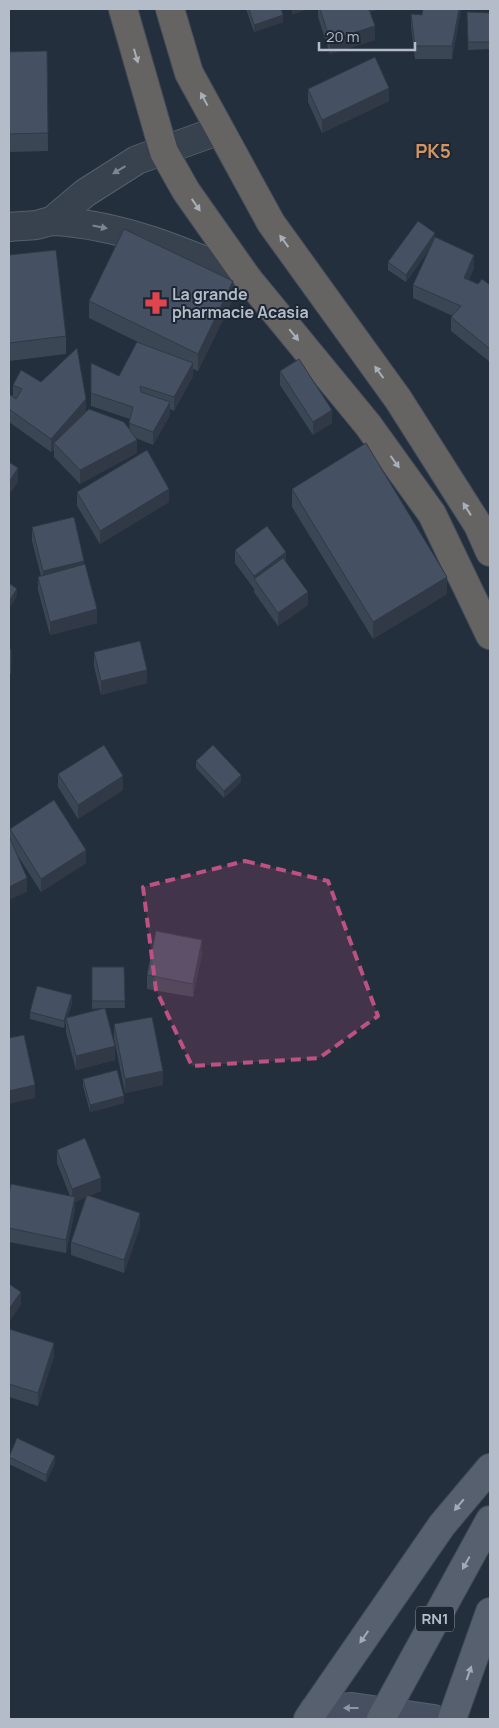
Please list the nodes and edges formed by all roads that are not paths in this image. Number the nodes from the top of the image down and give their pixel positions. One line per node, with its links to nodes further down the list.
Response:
1 (123, 9): 4 (highway, one-way to 4)
2 (170, 9): 3 (highway, one-way to 2)
3 (220, 130): 4 (street); 8 (highway, one-way to 3)
4 (164, 152): 5 (street, one-way to 5); 7 (highway, one-way to 7)
5 (52, 221): 6 (street); 7 (street, one-way to 7)
6 (9, 226)
7 (248, 279): 9 (highway, one-way to 9)
8 (490, 552)
9 (490, 635)
10 (490, 1468): 13 (main road, one-way to 13)
11 (490, 1520): 14 (main road, RN1, one-way to 14)
12 (490, 1612): 16 (main road, one-way to 12)
13 (311, 1715): 14 (main road, one-way to 13)
14 (384, 1715): 15 (main road)
15 (434, 1719)
16 (452, 1719)

